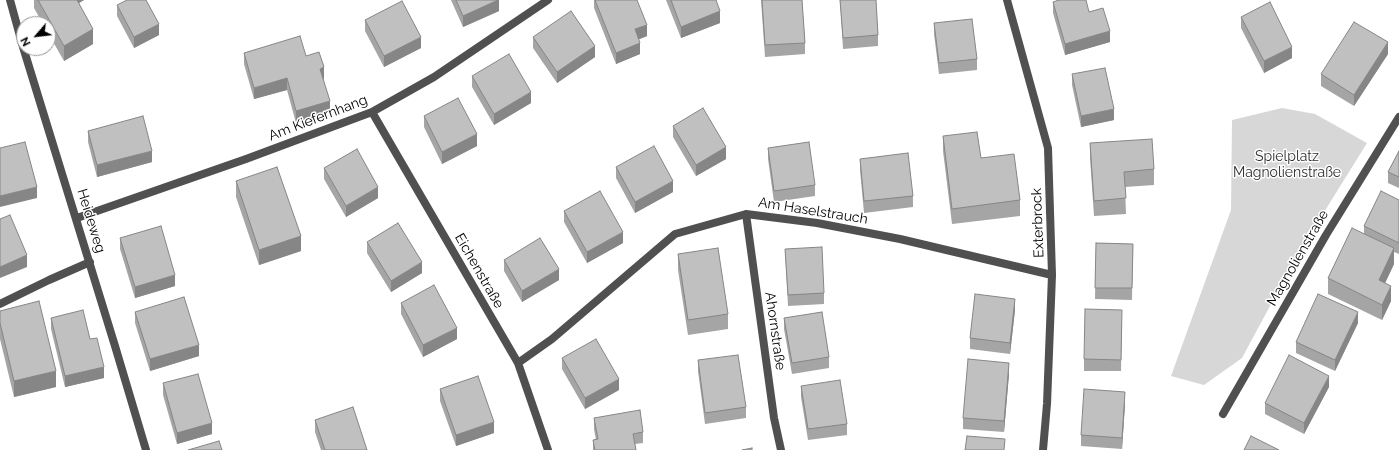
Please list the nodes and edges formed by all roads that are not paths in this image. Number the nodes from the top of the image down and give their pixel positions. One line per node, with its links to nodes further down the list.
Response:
1 (10, 0): 7 (street, Heideweg)
2 (548, 0): 4 (street, Am Kiefernhang)
3 (1007, 0): 9 (street, Exterbrock)
4 (372, 112): 7 (street, Am Kiefernhang); 11 (street, Eichenstraße)
5 (1399, 117): 12 (street, Magnolienstraße)
6 (746, 214): 9 (street, Am Haselstrauch); 11 (street, Am Haselstrauch); 15 (street, Ahornstraße)
7 (77, 218): 8 (street, Heideweg)
8 (90, 262): 10 (street); 13 (street, Heideweg)
9 (1052, 275): 16 (street, Exterbrock)
10 (0, 304)
11 (518, 363): 14 (street, Eichenstraße)
12 (1224, 414)
13 (146, 450)
14 (548, 450)
15 (781, 450)
16 (1043, 450)

